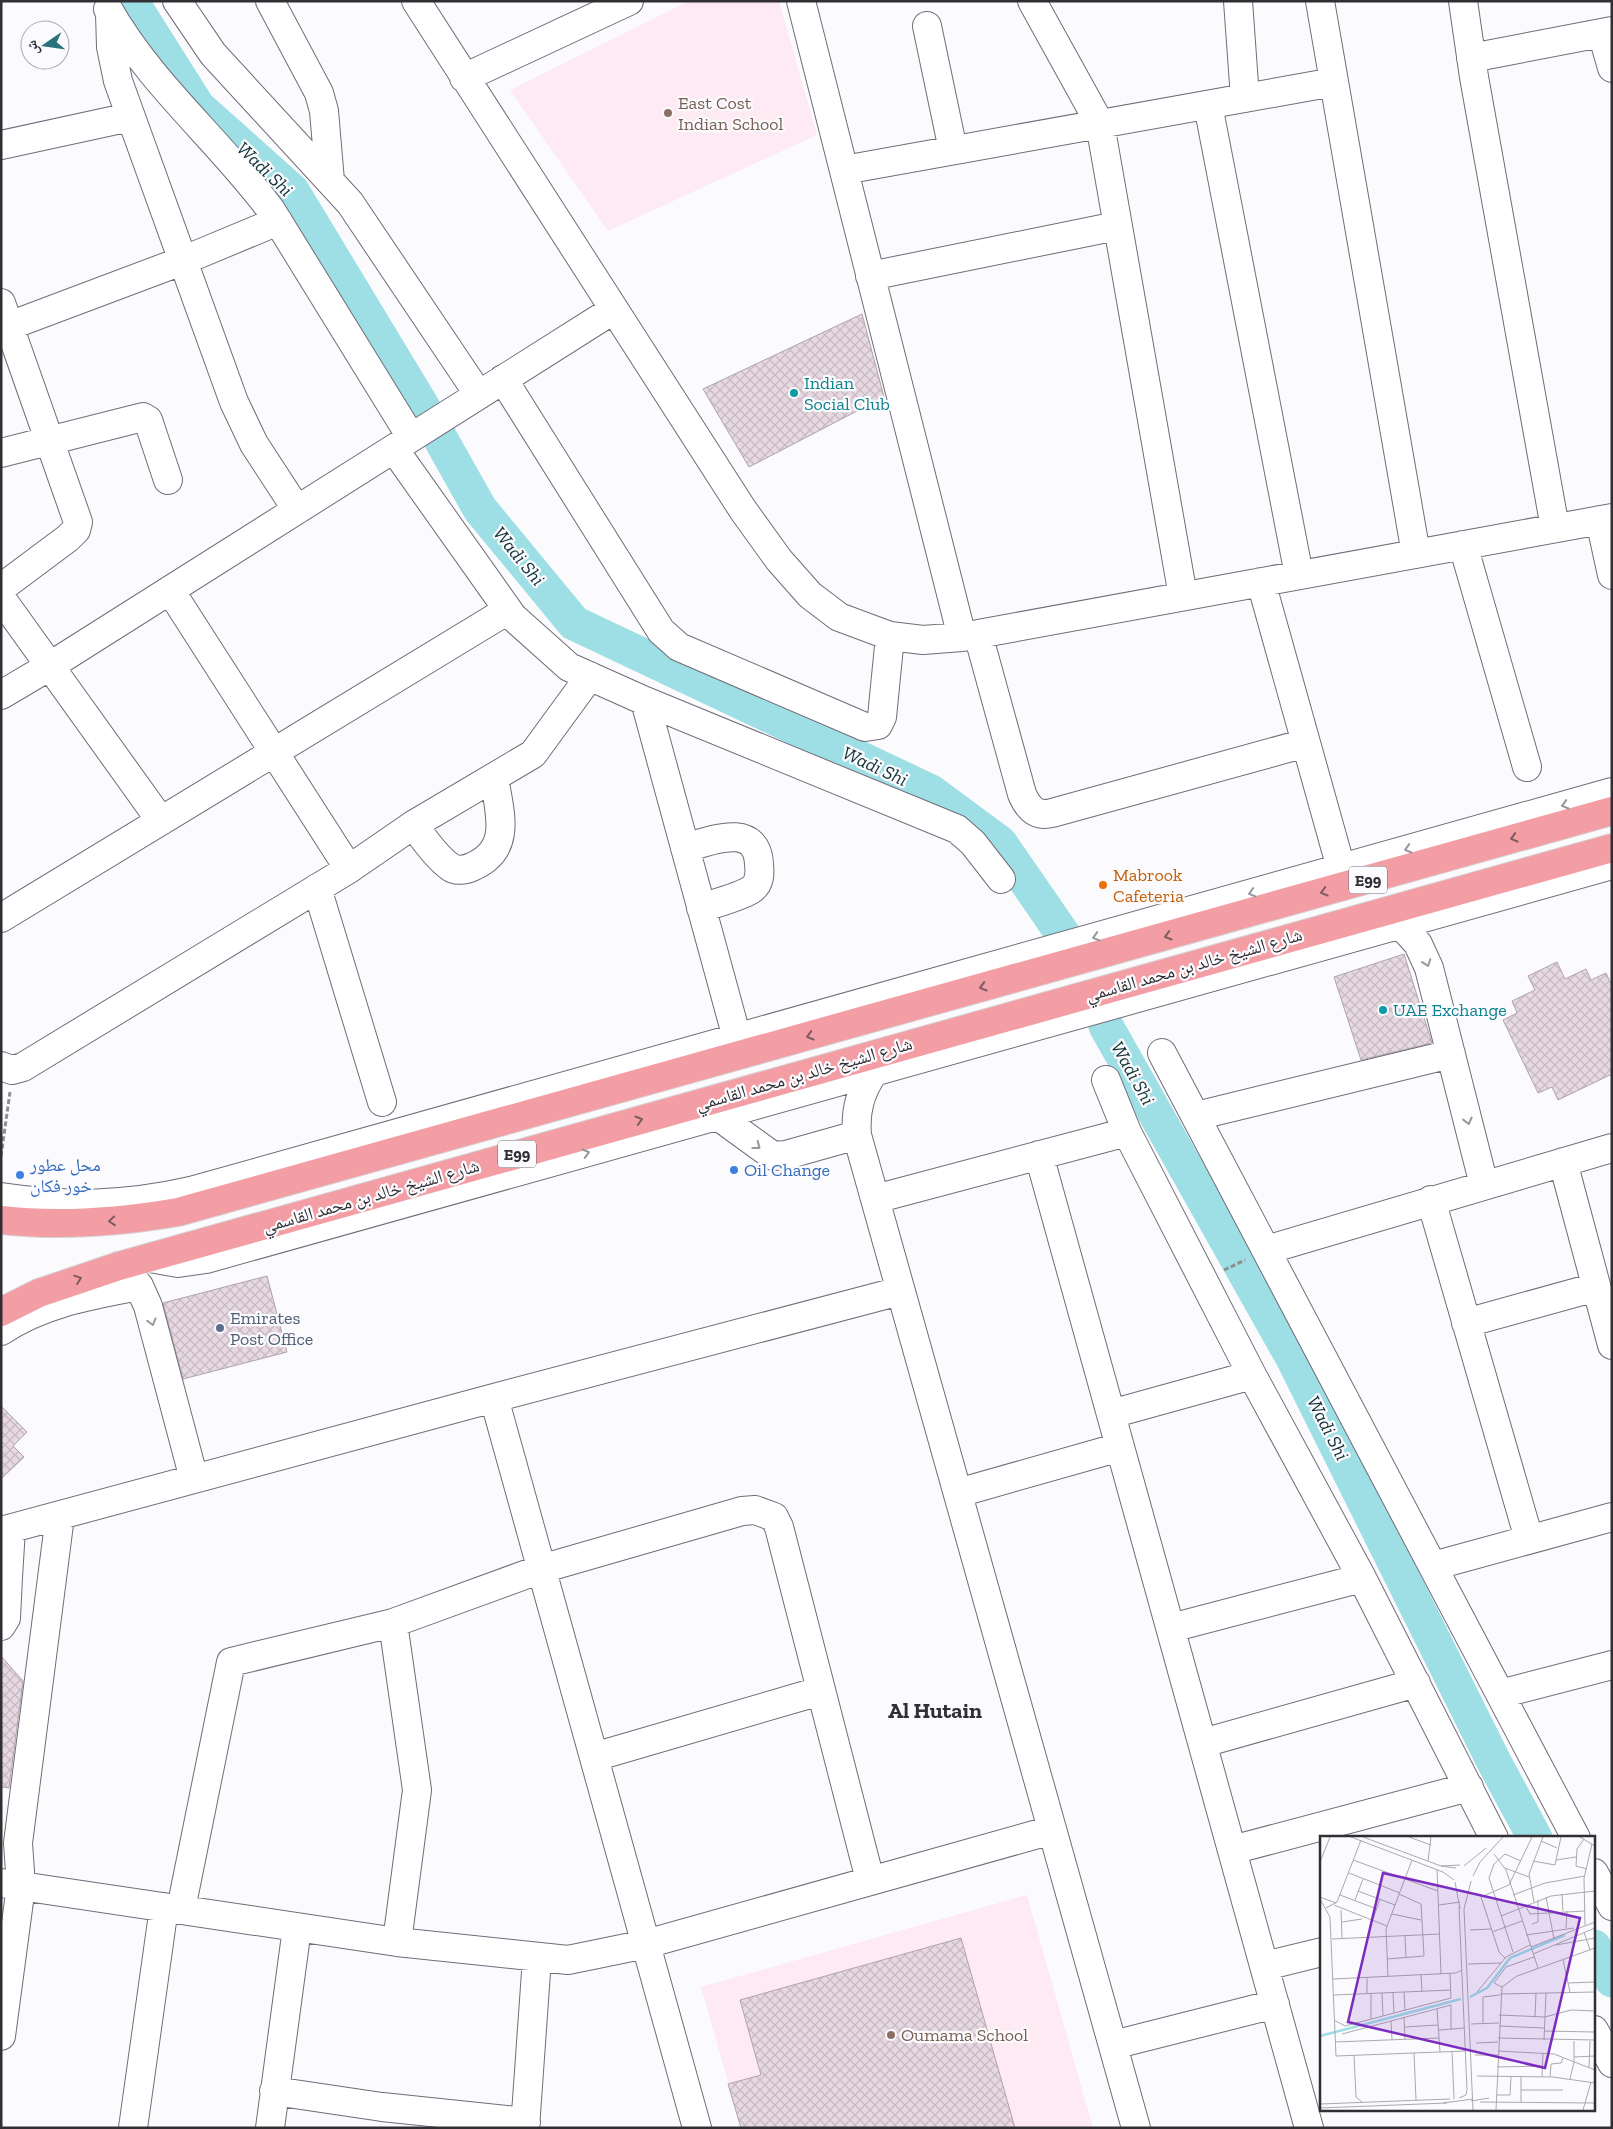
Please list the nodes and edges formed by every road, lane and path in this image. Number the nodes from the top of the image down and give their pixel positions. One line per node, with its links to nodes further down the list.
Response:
1 (177, 1): 24 (street)
2 (270, 1): 24 (street)
3 (416, 1): 15 (street)
4 (630, 1): 15 (street)
5 (800, 1): 23 (street)
6 (1032, 1): 20 (street)
7 (1238, 1): 17 (street)
8 (1320, 1): 16 (street)
9 (1463, 1): 13 (street)
10 (107, 7): 19 (street); 25 (street)
11 (927, 26): 22 (street)
12 (1607, 32): 13 (street); 14 (street)
13 (1471, 58): 39 (street)
14 (1612, 68)
15 (464, 78): 29 (street)
16 (1334, 82): 17 (street); 41 (street)
17 (1245, 98): 18 (street)
18 (1208, 105): 20 (street); 42 (street)
19 (130, 117): 21 (street); 27 (street)
20 (1100, 124): 22 (street); 26 (street)
21 (1, 145)
22 (953, 150): 23 (street)
23 (844, 170): 28 (street)
24 (330, 181): 32 (street)
25 (278, 221): 27 (street); 34 (street)
26 (1117, 226): 28 (street); 47 (street)
27 (182, 261): 30 (street); 37 (street)
28 (870, 276): 51 (street)
29 (613, 310): 31 (street); 50 (street)
30 (4, 320): 33 (street)
31 (503, 379): 32 (street); 50 (street)
32 (471, 400): 34 (street)
33 (50, 439): 35 (street); 36 (street); 45 (street)
34 (402, 443): 37 (street); 49 (street)
35 (1, 453)
36 (168, 480)
37 (297, 510): 46 (street)
38 (1606, 519): 39 (street); 43 (street)
39 (1555, 528): 40 (street)
40 (1463, 545): 41 (street); 58 (street)
41 (1416, 554): 42 (street)
42 (1299, 575): 44 (street)
43 (1612, 575)
44 (1260, 582): 47 (street); 56 (street)
45 (1, 588)
46 (170, 590): 52 (street); 57 (street)
47 (1182, 596): 51 (street)
48 (1, 598): 52 (street)
49 (508, 610): 53 (street); 57 (street)
50 (890, 636): 51 (street)
51 (970, 636): 56 (street)
52 (50, 666): 54 (street); 62 (street)
53 (590, 676): 55 (street); 59 (street)
54 (1, 695)
55 (645, 701): 64 (street); 69 (street)
56 (1306, 743): 67 (street)
57 (274, 752): 62 (street); 68 (street)
58 (1528, 767)
59 (494, 777): 63 (street); 63 (street)
60 (1612, 792): 67 (street, one-way to 67)
61 (1612, 811): 74 (highway, شارع الشيخ خالد بن محمد القاسمي / E99, one-way to 74)
62 (161, 821): 72 (street)
63 (413, 825): 68 (street)
64 (685, 848): 71 (street); 71 (street)
65 (1612, 848): 75 (highway, شارع الشيخ خالد بن محمد القاسمي / E99)
66 (1612, 865): 73 (street)
67 (1341, 868): 74 (street, one-way to 74)
68 (349, 869): 70 (street)
69 (1001, 879)
70 (318, 888): 79 (street); 83 (street)
71 (701, 908): 76 (street)
72 (1, 918)
73 (1400, 924): 75 (street); 78 (street, one-way to 78)
74 (845, 1017): 76 (street); 93 (highway, شارع الشيخ خالد بن محمد القاسمي / E99, one-way to 93)
75 (999, 1028): 80 (street); 89 (highway, شارع الشيخ خالد بن محمد القاسمي / E99, one-way to 75)
76 (737, 1038): 93 (street)
77 (1162, 1052): 85 (street)
78 (1451, 1054): 85 (street); 94 (street, one-way to 94)
79 (7, 1068): 91 (path)
80 (874, 1072): 82 (street); 87 (street)
81 (1106, 1080): 86 (street)
82 (812, 1090): 84 (street); 87 (street)
83 (382, 1102)
84 (718, 1116): 87 (street, one-way to 87); 89 (street, one-way to 84)
85 (1196, 1116): 100 (street)
86 (1127, 1132): 90 (street); 110 (street)
87 (857, 1136): 96 (street)
88 (1612, 1148): 92 (street)
89 (556, 1153): 101 (highway, شارع الشيخ خالد بن محمد القاسمي / E99)
90 (1039, 1155): 96 (street); 112 (street)
91 (1, 1156)
92 (1563, 1162): 94 (street); 104 (street)
93 (297, 1171): 98 (highway, شارع الشيخ خالد بن محمد القاسمي / E99, one-way to 98)
94 (1484, 1185): 97 (street)
95 (1, 1197): 98 (street)
96 (875, 1199): 105 (street)
97 (1431, 1200): 100 (street); 107 (street)
98 (72, 1215): 99 (highway, شارع الشيخ خالد بن محمد القاسمي / E99)
99 (1, 1220)
100 (1257, 1255): 102 (path); 120 (street)
101 (119, 1266): 103 (street); 106 (highway, شارع الشيخ خالد بن محمد القاسمي / E99, one-way to 101)
102 (1215, 1274)
103 (138, 1286): 108 (street); 114 (street, one-way to 114)
104 (1596, 1287): 107 (street); 109 (street)
105 (900, 1290): 111 (street); 115 (street)
106 (1, 1312)
107 (1466, 1323): 119 (street)
108 (1, 1330)
109 (1612, 1346)
110 (1252, 1376): 112 (street); 123 (street)
111 (494, 1398): 114 (street); 121 (street)
112 (1112, 1414): 113 (street)
113 (1120, 1447): 115 (street); 126 (street)
114 (194, 1479): 116 (street)
115 (958, 1492): 134 (street)
116 (60, 1516): 118 (street); 140 (street)
117 (1612, 1517): 119 (street)
118 (6, 1530): 122 (street)
119 (1529, 1539): 120 (street)
120 (1433, 1566): 130 (street)
121 (541, 1569): 124 (street); 129 (street); 132 (street)
122 (5, 1578): 125 (street)
123 (1362, 1578): 126 (street); 128 (street)
124 (393, 1623): 142 (street); 144 (street)
125 (1, 1626)
126 (1171, 1628): 131 (street)
127 (1612, 1664): 130 (street)
128 (1416, 1683): 131 (street); 133 (street)
129 (820, 1691): 132 (street); 139 (street)
130 (1500, 1694): 136 (street)
131 (1202, 1743): 137 (street)
132 (594, 1757): 145 (street)
133 (1469, 1787): 135 (street); 137 (street)
134 (1052, 1830): 139 (street); 152 (street)
135 (1493, 1836)
136 (1575, 1836)
137 (1232, 1850): 148 (street)
138 (1596, 1877): 141 (street)
139 (870, 1880): 145 (street)
140 (11, 1884): 142 (street); 151 (street)
141 (1612, 1906)
142 (172, 1908): 143 (street); 157 (street)
143 (297, 1928): 144 (street); 154 (street)
144 (397, 1942): 147 (street)
145 (646, 1944): 147 (street); 159 (street)
146 (1320, 1952): 148 (street)
147 (537, 1958): 156 (street)
148 (1265, 1966): 149 (street)
149 (1275, 2004): 152 (street); 161 (street)
150 (1596, 2034): 153 (street)
151 (1, 2036)
152 (1113, 2045): 160 (street)
153 (1612, 2063)
154 (274, 2090): 155 (street); 158 (street)
155 (381, 2118): 156 (street)
156 (525, 2125)
157 (133, 2128)
158 (270, 2128)
159 (697, 2128)
160 (1136, 2128)
161 (1309, 2128)

